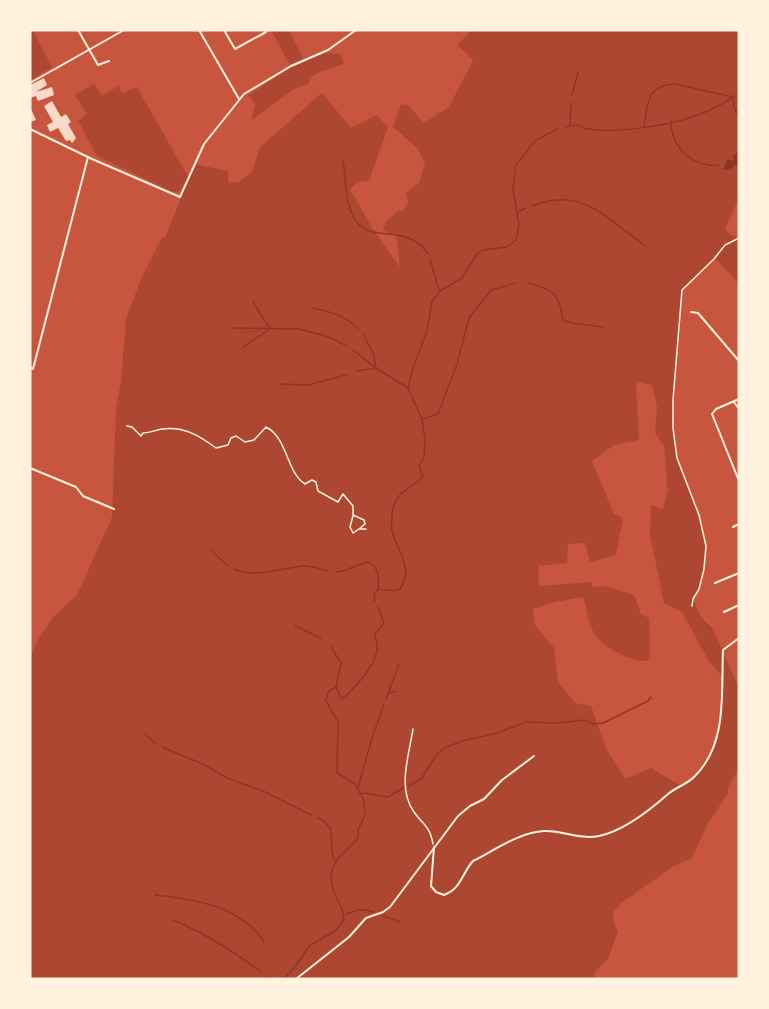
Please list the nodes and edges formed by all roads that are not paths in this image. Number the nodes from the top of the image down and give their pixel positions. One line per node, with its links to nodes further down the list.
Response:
1 (78, 30): 7 (street)
2 (124, 30): 7 (street)
3 (200, 30): 10 (street)
4 (224, 30): 6 (street)
5 (356, 30): 10 (street)
6 (266, 32)
7 (90, 50): 8 (street); 9 (street)
8 (109, 61)
9 (30, 82)
10 (239, 99): 12 (street)
11 (30, 129): 12 (street)
12 (88, 157): 15 (street)
13 (691, 312): 14 (street)
14 (739, 361)
15 (30, 367)
16 (739, 399): 17 (street)
17 (734, 402): 18 (street); 20 (street)
18 (739, 409)
19 (30, 468): 21 (street)
20 (739, 481)
21 (114, 509)
22 (739, 525): 23 (street)
23 (733, 527)
24 (739, 573): 25 (street)
25 (715, 583)
26 (739, 605): 27 (street)
27 (724, 612)
28 (739, 638): 30 (street)
29 (534, 756): 30 (street)
30 (434, 847): 31 (street)
31 (296, 979)

